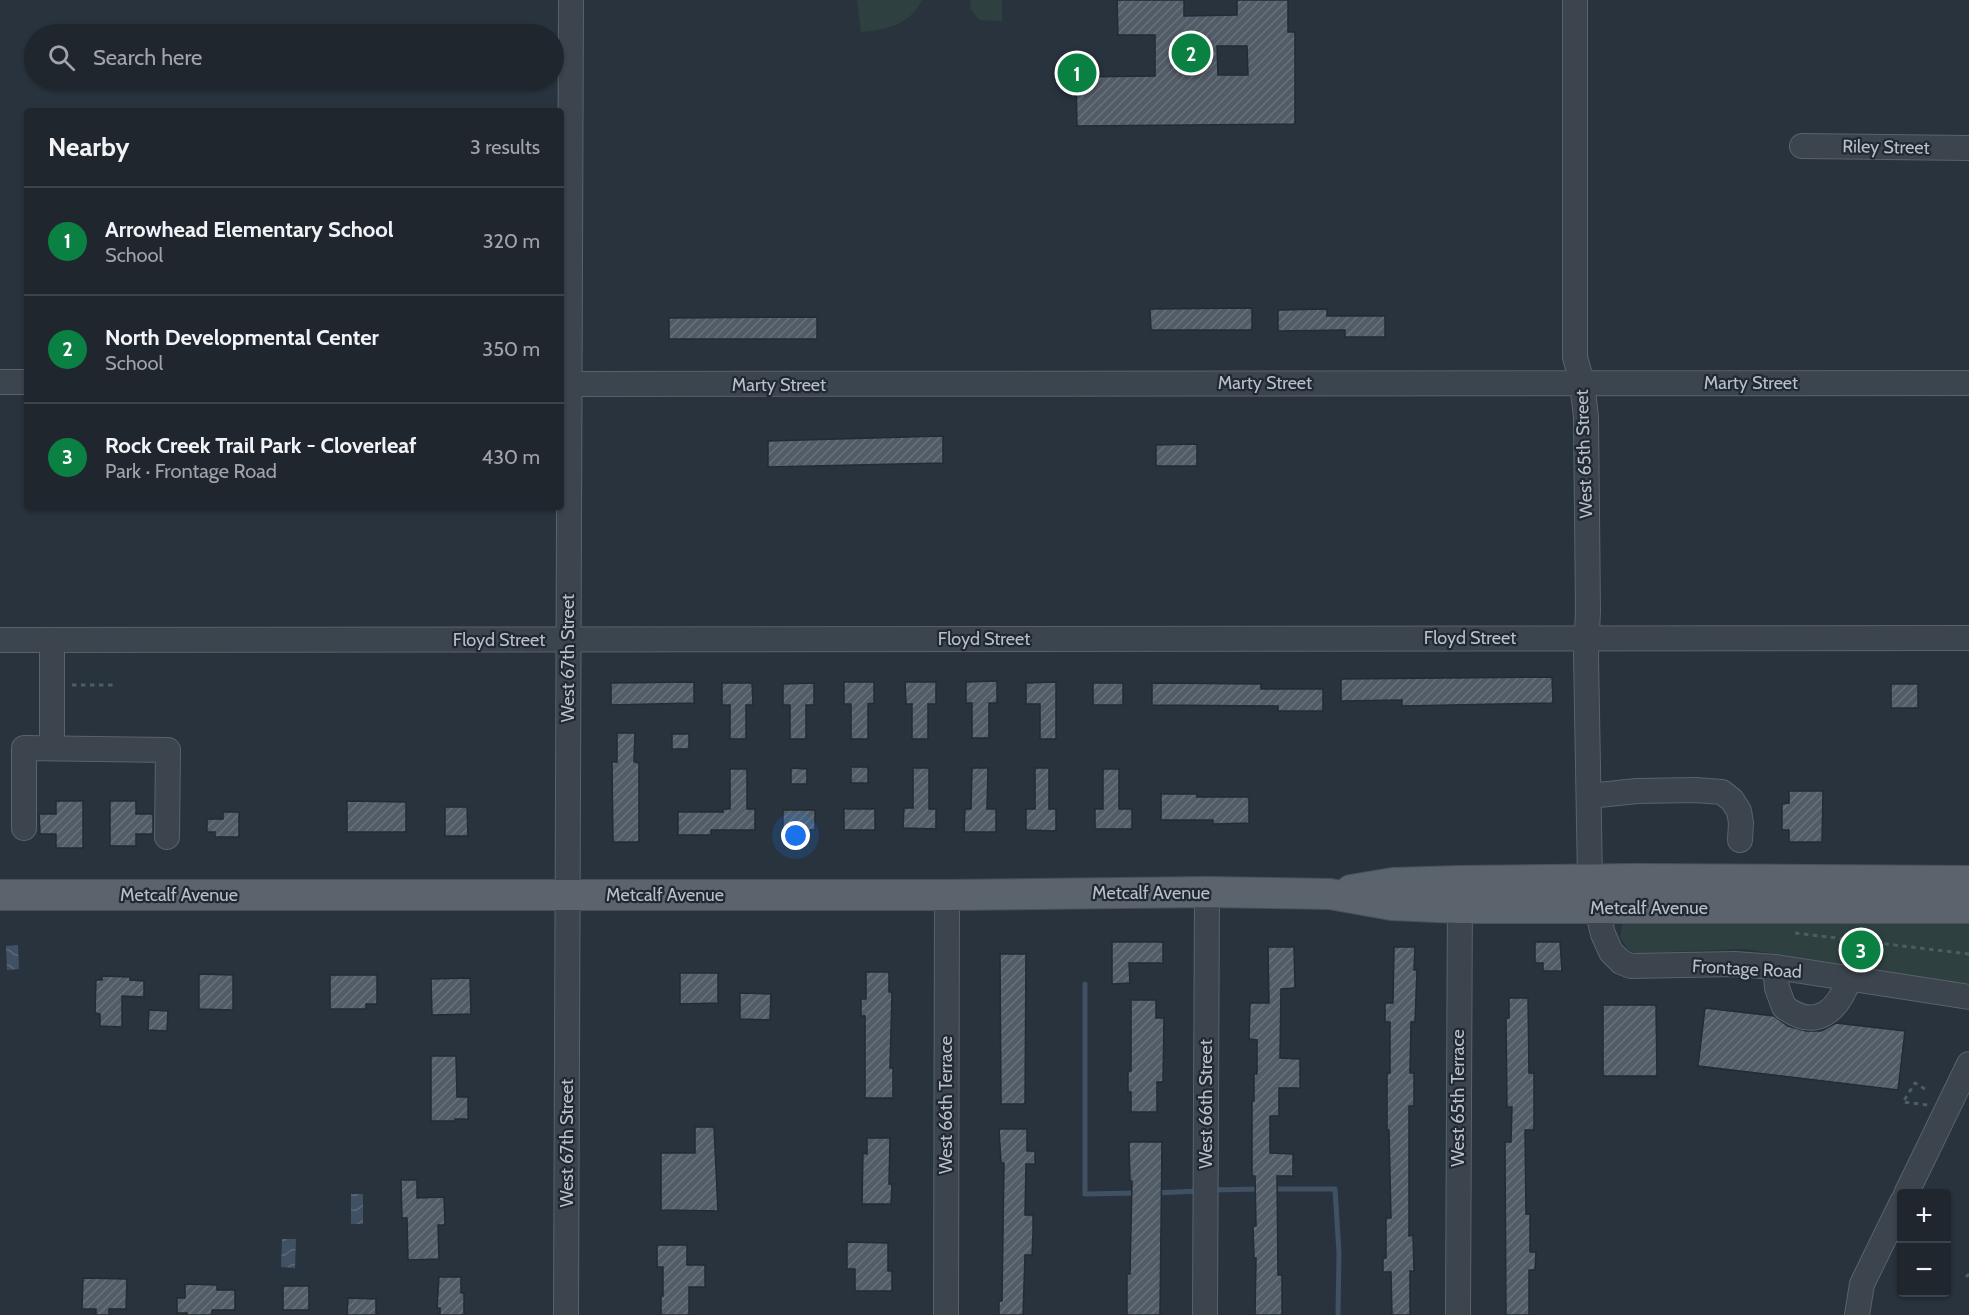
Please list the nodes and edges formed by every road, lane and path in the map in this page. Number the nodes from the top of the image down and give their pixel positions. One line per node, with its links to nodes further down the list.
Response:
1 (571, 0): 5 (street, West 67th Street)
2 (1575, 0): 8 (street, West 65th Street)
3 (1802, 146): 4 (street, Riley Street)
4 (1969, 147)
5 (566, 150): 10 (street, West 67th Street)
6 (0, 382): 7 (street)
7 (24, 382)
8 (1582, 383): 9 (street, Marty Street); 10 (street, Marty Street); 11 (street, West 65th Street)
9 (1969, 383)
10 (565, 384): 15 (street, West 67th Street)
11 (1586, 638): 12 (street, Floyd Street); 15 (street, Floyd Street); 19 (street, West 65th Street)
12 (1969, 638)
13 (0, 640): 14 (street, Floyd Street)
14 (52, 640): 15 (street, Floyd Street); 16 (street)
15 (568, 640): 28 (street, West 67th Street)
16 (52, 685): 17 (path); 18 (street)
17 (114, 685)
18 (52, 748): 20 (street); 21 (street)
19 (1589, 796): 22 (street); 26 (street, West 65th Street)
20 (24, 828)
21 (167, 837)
22 (1740, 840)
23 (1969, 881): 26 (main road, Metcalf Avenue)
24 (1207, 892): 25 (main road, Metcalf Avenue); 29 (main road, Metcalf Avenue); 43 (street, West 66th Street)
25 (1460, 894): 26 (main road, Metcalf Avenue); 44 (street, West 65th Terrace)
26 (1594, 894): 30 (main road, Metcalf Avenue); 31 (street, Frontage Road)
27 (0, 895): 28 (main road, Metcalf Avenue)
28 (567, 895): 29 (main road, Metcalf Avenue); 41 (street, West 67th Street)
29 (946, 895): 42 (street, West 66th Terrace)
30 (1969, 908)
31 (1775, 967): 32 (street, Frontage Road); 32 (street)
32 (1849, 979): 33 (street, Frontage Road)
33 (1969, 997)
34 (1969, 1064): 37 (street)
35 (1925, 1089): 36 (path)
36 (1930, 1105)
37 (1908, 1189)
38 (1897, 1212): 45 (street)
39 (1969, 1274): 40 (path)
40 (1966, 1277)
41 (566, 1315)
42 (946, 1315)
43 (1205, 1315)
44 (1458, 1315)
45 (1857, 1315)

